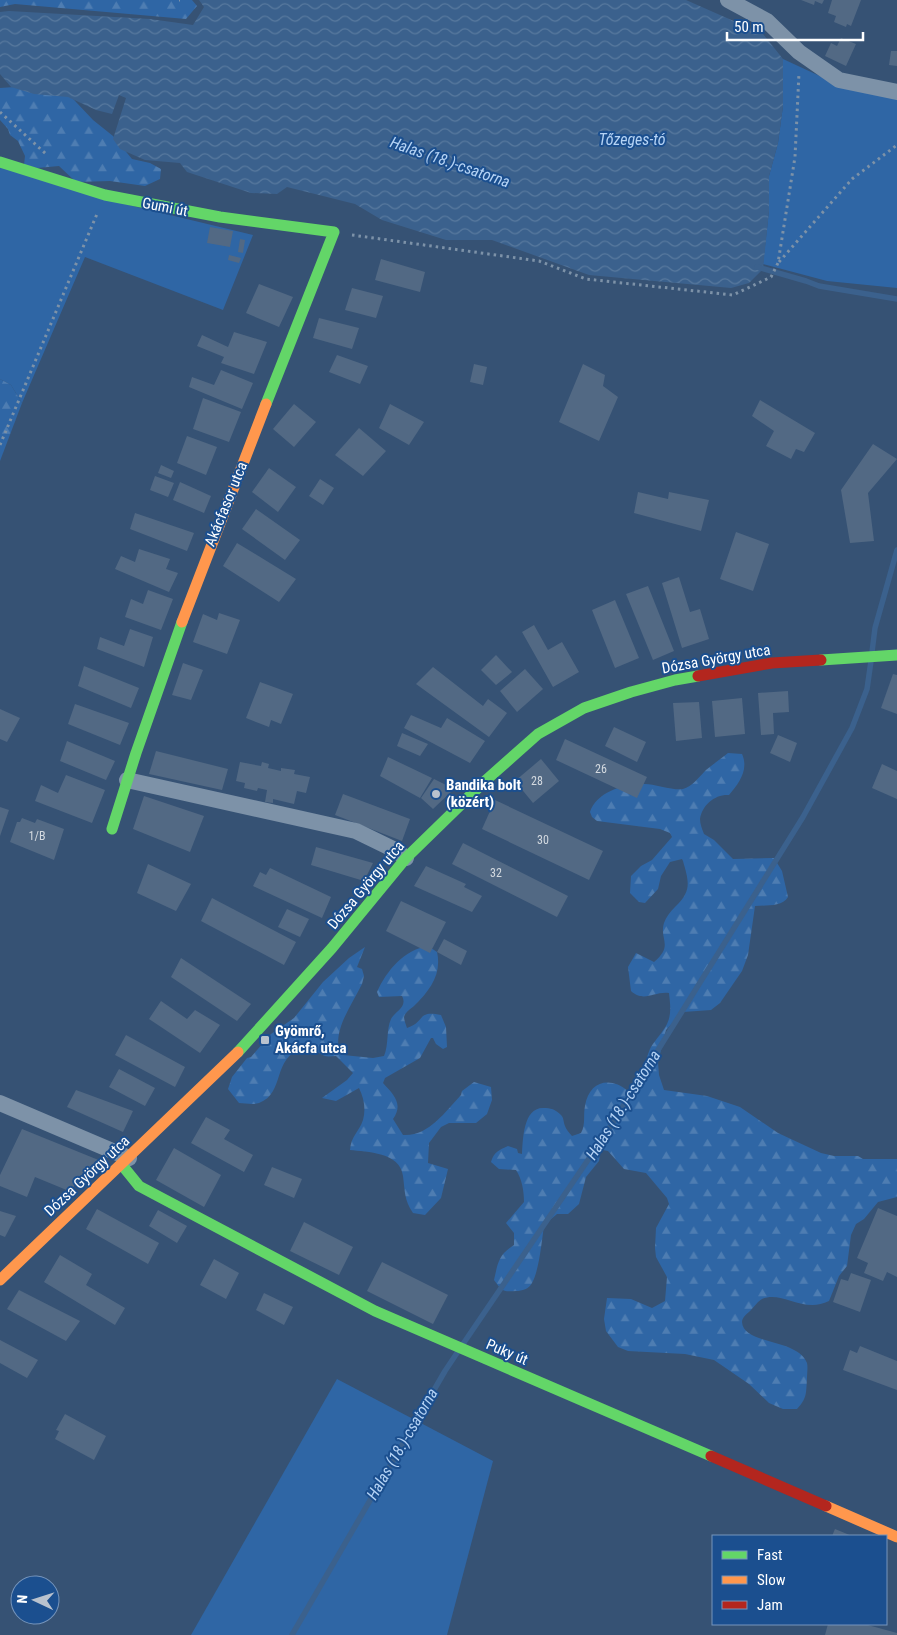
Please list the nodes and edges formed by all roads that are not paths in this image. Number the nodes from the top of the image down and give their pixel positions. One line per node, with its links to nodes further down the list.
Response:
1 (728, 0): 2 (street)
2 (897, 92)
3 (0, 162): 4 (street, Gumi út)
4 (334, 232): 6 (street, Akácfasor utca)
5 (897, 655): 8 (street, Dózsa György utca)
6 (127, 780): 7 (street, Akácfasor utca); 8 (street)
7 (112, 829)
8 (406, 858): 10 (street, Dózsa György utca)
9 (0, 1103): 10 (street)
10 (126, 1161): 11 (street, Dózsa György utca); 12 (street, Puky út)
11 (0, 1280)
12 (897, 1537)

